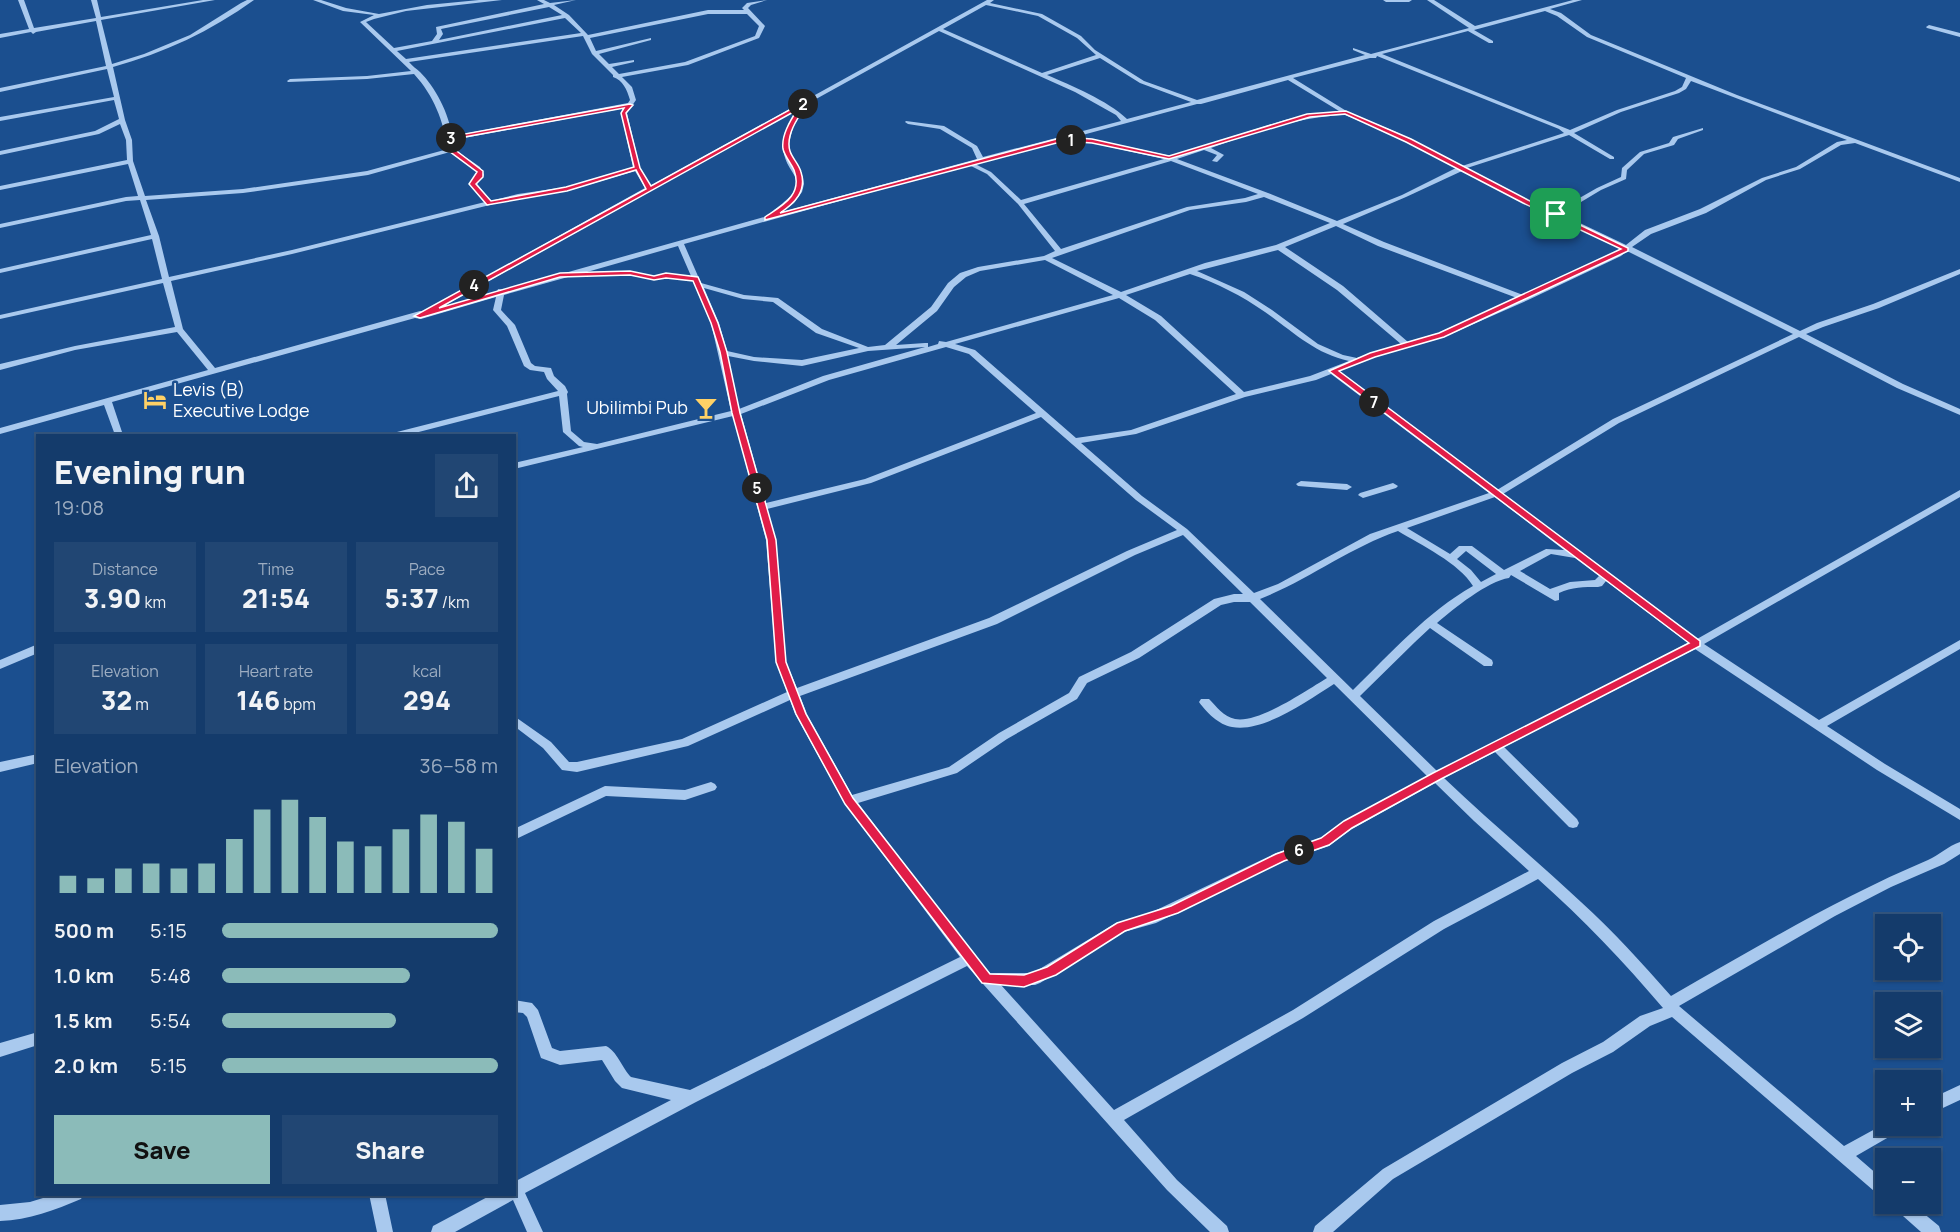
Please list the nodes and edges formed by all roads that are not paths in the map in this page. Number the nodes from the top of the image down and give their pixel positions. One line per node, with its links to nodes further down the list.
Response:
1 (21, 0): 26 (street)
2 (94, 0): 22 (street)
3 (212, 0): 22 (street)
4 (251, 0): 40 (street)
5 (316, 0): 20 (street)
6 (400, 0): 18 (street)
7 (499, 0): 18 (street)
8 (540, 0): 16 (street)
9 (573, 0): 16 (street)
10 (764, 0): 19 (street)
11 (1386, 0): 12 (street)
12 (1409, 0)
13 (1430, 0): 25 (street)
14 (1579, 0): 17 (street)
15 (988, 2): 24 (street); 36 (street)
16 (552, 5): 21 (street); 31 (street)
17 (1544, 10): 25 (street); 46 (street)
18 (400, 12): 20 (street)
19 (748, 12): 29 (street); 44 (street)
20 (377, 16): 34 (street)
21 (567, 16): 29 (street); 31 (street)
22 (100, 20): 26 (street); 40 (street)
23 (1929, 27): 27 (street)
24 (940, 29): 43 (street); 51 (street)
25 (1472, 30): 32 (street); 37 (street)
26 (33, 32): 28 (street)
27 (1960, 35)
28 (0, 36)
29 (585, 36): 35 (street); 38 (street)
30 (649, 39): 35 (street)
31 (434, 42): 34 (street)
32 (1491, 42)
33 (1355, 49): 37 (street)
34 (394, 50): 38 (street)
35 (594, 53): 41 (street)
36 (1100, 56): 43 (street); 50 (street)
37 (1376, 56): 45 (street); 59 (street)
38 (406, 61): 42 (street)
39 (632, 61): 41 (street)
40 (111, 66): 48 (street); 49 (street)
41 (607, 66): 44 (street)
42 (417, 72): 47 (street); 60 (street)
43 (1044, 74): 56 (street)
44 (615, 76): 52 (street)
45 (1289, 78): 50 (street); 53 (street)
46 (1689, 78): 59 (street); 62 (street)
47 (290, 81)
48 (0, 90)
49 (118, 99): 54 (street); 55 (street)
50 (1200, 103): 56 (street)
51 (804, 104): 76 (street); 82 (street)
52 (630, 105): 60 (street); 72 (street)
53 (1346, 112): 63 (street); 73 (street)
54 (0, 119)
55 (122, 120): 65 (street); 68 (street)
56 (1125, 121): 61 (street)
57 (908, 122): 69 (street)
58 (1701, 129): 81 (street)
59 (1569, 132): 67 (street); 73 (street)
60 (451, 138): 64 (street)
61 (1064, 139): 66 (street); 69 (street)
62 (1853, 142): 74 (street); 88 (street)
63 (1204, 147): 66 (street); 70 (street)
64 (451, 150): 78 (street); 79 (street)
65 (0, 153)
66 (1169, 158): 77 (street); 80 (street)
67 (1612, 158)
68 (130, 161): 75 (street); 78 (street)
69 (981, 161): 71 (street)
70 (1215, 161)
71 (971, 164): 80 (street); 82 (street)
72 (637, 168): 76 (street); 79 (street)
73 (1462, 168): 81 (street); 83 (street)
74 (1960, 180)
75 (0, 188)
76 (649, 190): 100 (street)
77 (1266, 194): 83 (street); 89 (street)
78 (142, 198): 84 (street); 85 (street)
79 (489, 203): 95 (street)
80 (1020, 203): 89 (street)
81 (1556, 214): 88 (street)
82 (768, 218): 86 (street)
83 (1338, 224): 87 (street); 99 (street)
84 (0, 226)
85 (155, 236): 91 (street); 95 (street)
86 (680, 242): 94 (street); 96 (street)
87 (1279, 247): 92 (street); 105 (street)
88 (1626, 249): 99 (street); 103 (street)
89 (1059, 252): 90 (street)
90 (1046, 258): 98 (street); 106 (street)
91 (0, 271)
92 (1190, 271): 98 (street); 109 (street)
93 (1960, 271): 103 (street)
94 (560, 275): 96 (street); 97 (street)
95 (167, 279): 101 (street); 102 (street)
96 (697, 281): 107 (street); 108 (street)
97 (501, 291): 100 (street); 113 (street)
98 (1120, 295): 104 (street); 114 (street)
99 (1525, 298): 105 (street)
100 (418, 316): 111 (street)
101 (0, 317)
102 (179, 329): 110 (street); 111 (street)
103 (1799, 335): 116 (street); 128 (street)
104 (940, 344): 106 (street); 117 (street); 118 (street)
105 (1406, 344): 109 (street)
106 (888, 347): 107 (street)
107 (868, 349): 108 (street)
108 (723, 352): 117 (street)
109 (1359, 360): 112 (street)
110 (0, 367)
111 (213, 371): 115 (street)
112 (1333, 371): 114 (street); 128 (street)
113 (564, 392): 121 (street); 123 (street)
114 (1242, 395): 122 (street)
115 (108, 402): 119 (street); 120 (street)
116 (1960, 412)
117 (736, 413): 123 (street); 131 (street)
118 (1041, 414): 122 (street); 131 (street)
119 (0, 431)
120 (119, 434)
121 (400, 434)
122 (1076, 441): 133 (street)
123 (600, 447): 124 (street)
124 (516, 466)
125 (1301, 484): 127 (street)
126 (1393, 486): 130 (street)
127 (1347, 487)
128 (1498, 493): 132 (street); 134 (street)
129 (1960, 493): 141 (street)
130 (1363, 495)
131 (762, 507): 147 (street)
132 (1400, 527): 135 (street); 139 (street)
133 (1184, 531): 139 (street); 147 (street)
134 (1580, 556): 136 (street); 137 (street)
135 (1451, 559): 136 (street); 138 (street)
136 (1510, 574): 137 (street); 138 (street)
137 (1605, 576): 141 (street)
138 (1479, 587): 140 (street)
139 (1251, 598): 146 (street); 157 (street)
140 (1430, 623): 144 (street); 148 (street)
141 (1696, 644): 151 (street); 152 (street)
142 (1960, 644): 151 (street)
143 (36, 649): 145 (street)
144 (1488, 663)
145 (0, 665)
146 (1334, 679): 148 (street); 149 (street)
147 (793, 694): 150 (street); 157 (street)
148 (1354, 696): 155 (street)
149 (1205, 702)
150 (516, 722)
151 (1819, 725): 158 (street)
152 (1496, 746): 155 (street); 159 (street)
153 (36, 758): 154 (street)
154 (0, 767)
155 (1437, 776): 162 (street); 164 (street)
156 (711, 787): 160 (street)
157 (849, 801): 163 (street)
158 (1960, 815)
159 (1573, 823)
160 (516, 834)
161 (1960, 848): 166 (street)
162 (1538, 873): 166 (street); 172 (street)
163 (969, 959): 164 (street); 170 (street)
164 (987, 979): 172 (street)
165 (516, 1006): 170 (street)
166 (1672, 1007): 174 (street); 187 (street)
167 (36, 1039): 168 (street)
168 (0, 1050)
169 (1960, 1092): 171 (street)
170 (691, 1097): 176 (street)
171 (1941, 1102)
172 (1112, 1119): 186 (street)
173 (1877, 1136): 174 (street)
174 (1843, 1155): 175 (street)
175 (1875, 1183)
176 (516, 1190)
177 (71, 1196): 181 (street)
178 (377, 1196): 183 (street)
179 (506, 1196): 184 (street)
180 (515, 1196): 185 (street)
181 (0, 1213)
182 (1912, 1214): 188 (street)
183 (385, 1232)
184 (439, 1232)
185 (535, 1232)
186 (1221, 1232)
187 (1320, 1232)
188 (1933, 1232)

